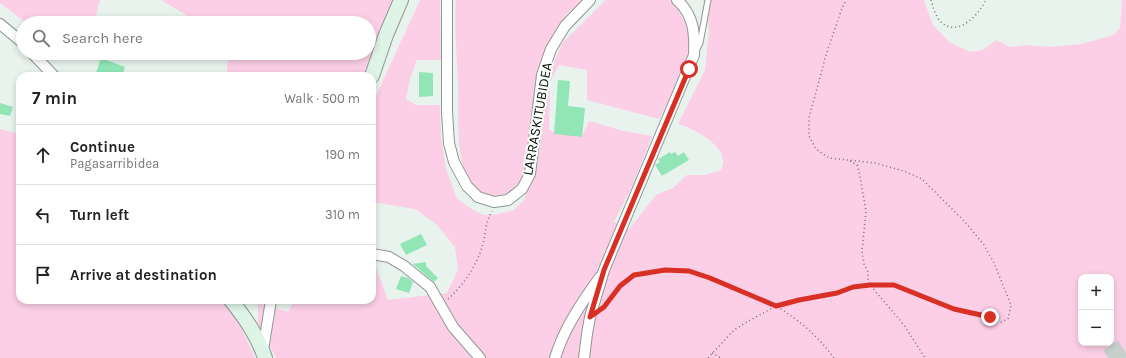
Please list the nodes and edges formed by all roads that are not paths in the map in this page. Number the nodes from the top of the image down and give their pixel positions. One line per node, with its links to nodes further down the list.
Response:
1 (401, 0): 11 (street)
2 (446, 0): 3 (street, LARRASKITUBIDEA)
3 (590, 0)
4 (677, 0): 8 (street)
5 (708, 0): 8 (lane)
6 (0, 24): 7 (street)
7 (16, 37)
8 (694, 55): 13 (street)
9 (39, 60): 10 (street)
10 (50, 72)
11 (373, 72)
12 (376, 255): 17 (street)
13 (604, 270): 18 (street); 19 (street)
14 (234, 304): 16 (street)
15 (270, 304): 16 (street)
16 (264, 353)
17 (480, 358)
18 (555, 358)
19 (584, 358)

